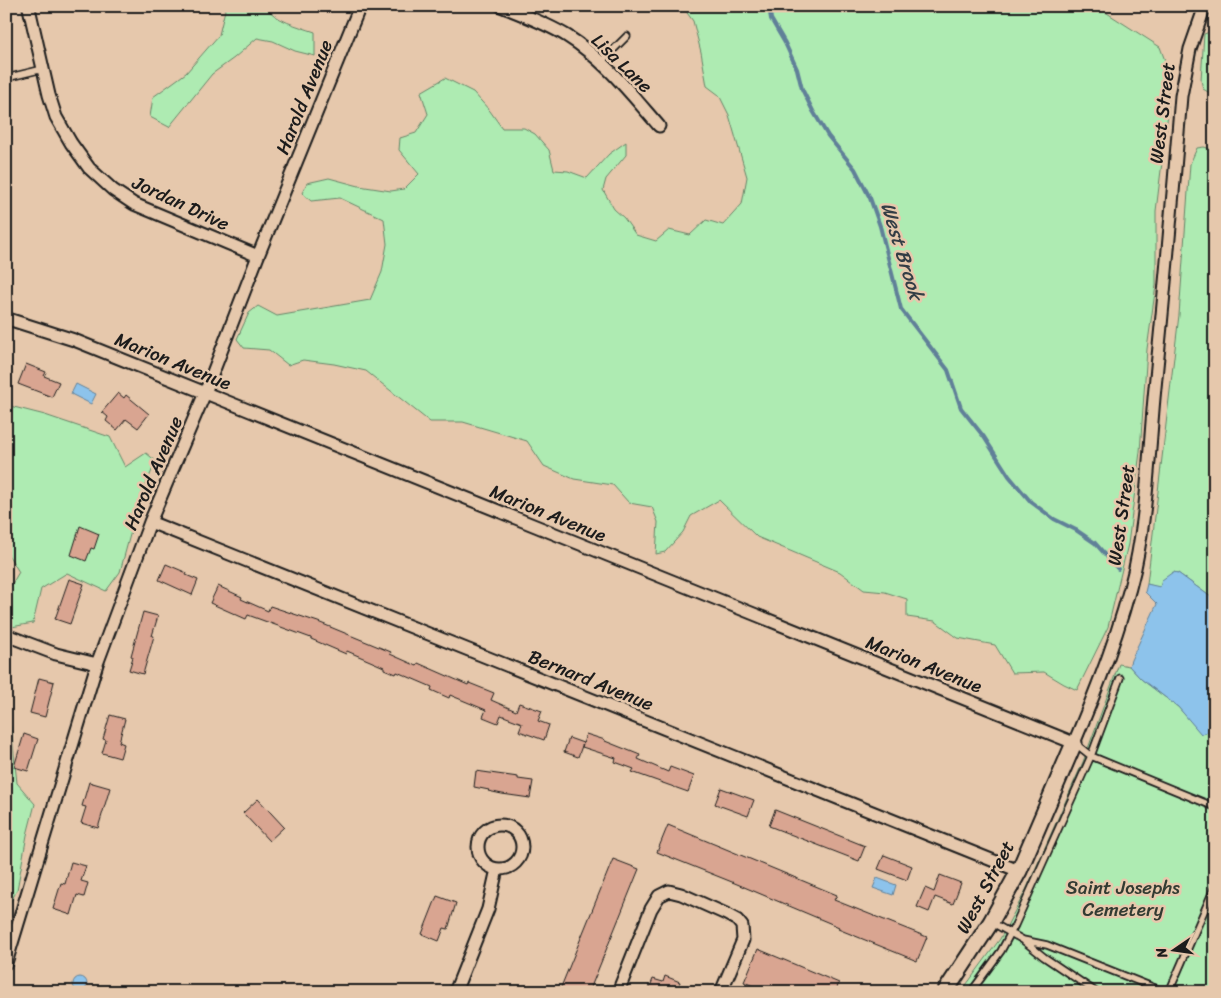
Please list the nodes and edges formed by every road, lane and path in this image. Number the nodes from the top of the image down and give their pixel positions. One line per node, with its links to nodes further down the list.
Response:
1 (360, 6): 10 (street, Harold Avenue)
2 (500, 6): 6 (street, Lisa Lane)
3 (1205, 6): 17 (street, West Street)
4 (29, 8): 7 (street, Jordan Drive)
5 (627, 36): 6 (lane)
6 (601, 62): 9 (street, Lisa Lane)
7 (43, 69): 8 (lane); 10 (street, Jordan Drive)
8 (6, 78)
9 (659, 126)
10 (258, 256): 12 (street, Harold Avenue)
11 (8, 320): 12 (street, Marion Avenue)
12 (205, 393): 13 (street, Harold Avenue); 17 (street, Marion Avenue)
13 (150, 522): 15 (street, Harold Avenue); 21 (street, Bernard Avenue)
14 (6, 635): 15 (street)
15 (97, 664): 26 (street, Harold Avenue)
16 (1120, 678): 18 (lane)
17 (1074, 743): 18 (lane); 21 (street, West Street)
18 (1091, 756): 19 (lane); 24 (lane)
19 (1215, 807)
20 (497, 869): 27 (street)
21 (1019, 871): 23 (street, West Street)
22 (1215, 886): 34 (lane)
23 (991, 922): 24 (lane); 30 (street, West Street)
24 (1011, 934): 25 (lane); 31 (lane)
25 (1023, 940): 32 (lane); 33 (lane)
26 (6, 963)
27 (455, 992)
28 (618, 992): 29 (street)
29 (721, 992)
30 (945, 992)
31 (971, 992)
32 (1096, 992)
33 (1164, 992)
34 (1169, 992)

